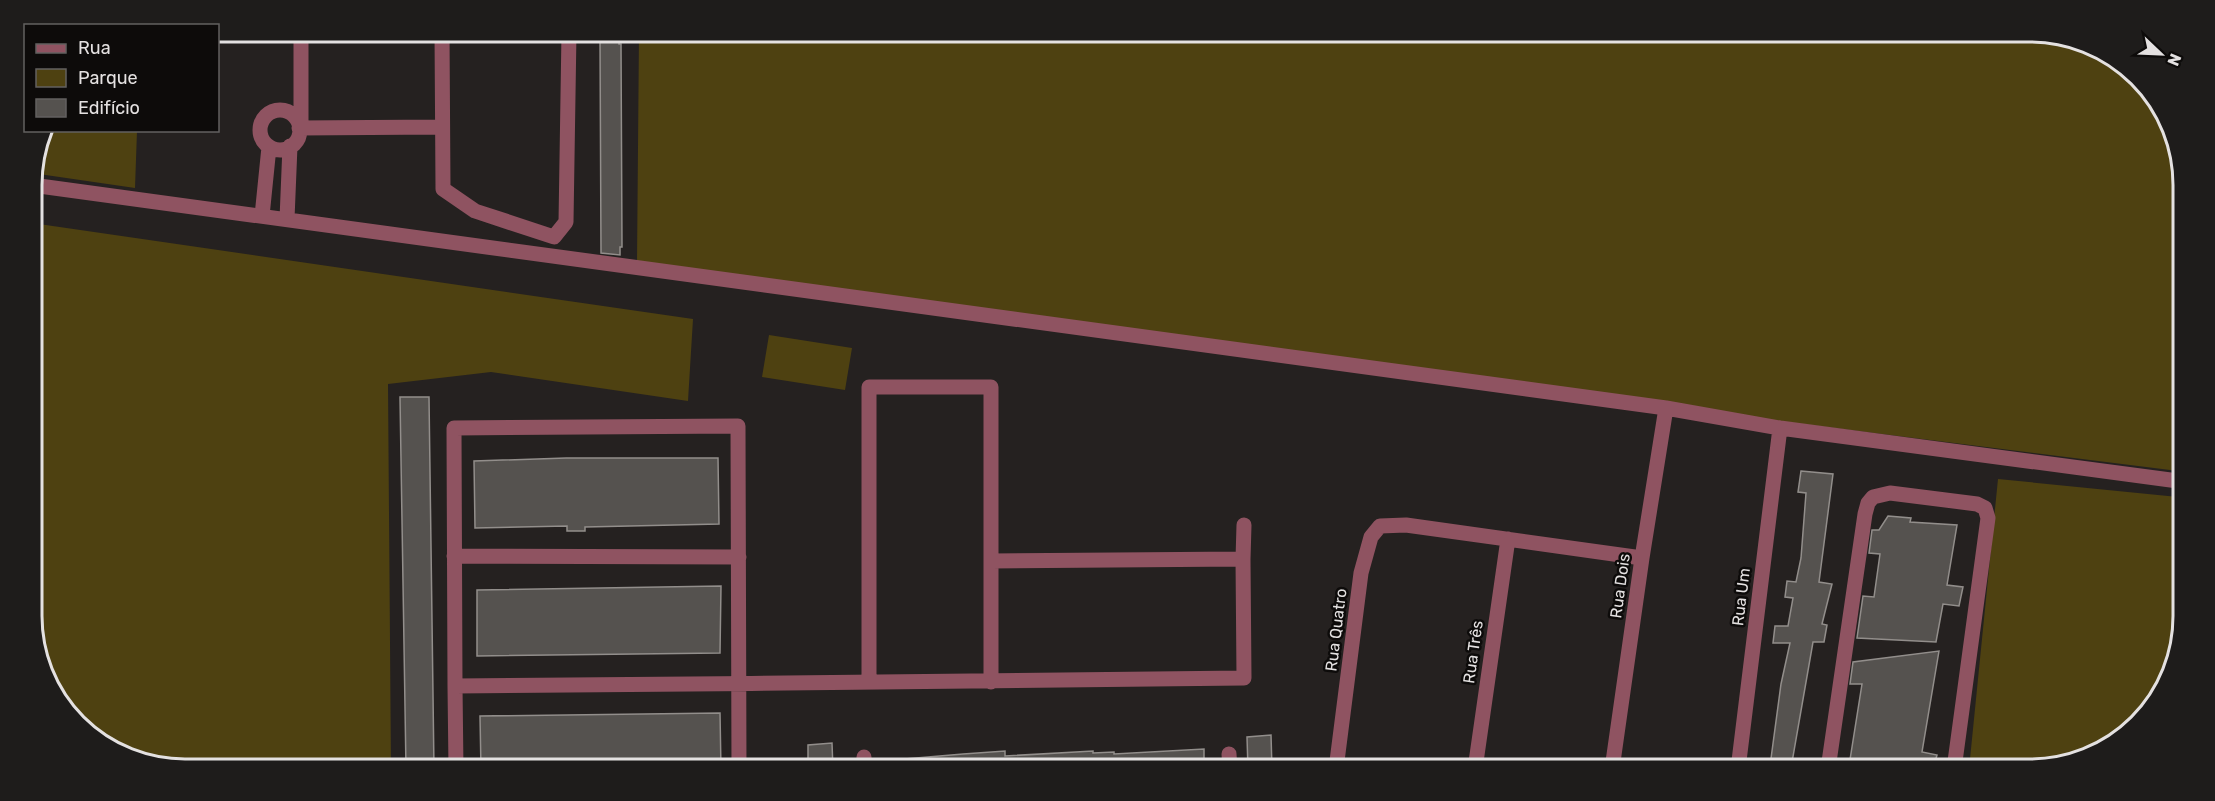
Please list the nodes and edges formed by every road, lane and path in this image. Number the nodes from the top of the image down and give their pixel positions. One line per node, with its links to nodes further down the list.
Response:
1 (301, 42): 4 (street)
2 (442, 42): 5 (street)
3 (569, 42): 5 (street)
4 (299, 128): 5 (street); 6 (street); 7 (street)
5 (441, 128)
6 (290, 146): 7 (street); 10 (street)
7 (269, 147): 9 (street)
8 (42, 186): 9 (street)
9 (262, 216): 10 (street)
10 (287, 219): 11 (street)
11 (1666, 408): 12 (street); 18 (street, Rua Dois)
12 (1780, 428): 13 (street); 30 (street, Rua Um)
13 (2173, 480)
14 (1244, 525): 19 (street)
15 (1508, 539): 18 (street); 27 (street, Rua Quatro); 28 (street, Rua Três)
16 (454, 556): 17 (street); 17 (street); 24 (street)
17 (739, 557): 22 (street)
18 (1642, 558): 29 (street, Rua Dois)
19 (1243, 559): 20 (street); 23 (street)
20 (991, 561): 21 (street); 23 (street)
21 (869, 681): 22 (street); 23 (street)
22 (739, 682): 24 (street); 26 (street)
23 (991, 682)
24 (455, 686): 25 (street)
25 (456, 759)
26 (739, 759)
27 (1337, 759)
28 (1476, 759)
29 (1613, 759)
30 (1739, 759)
31 (1829, 759): 32 (street)
32 (1955, 759)

